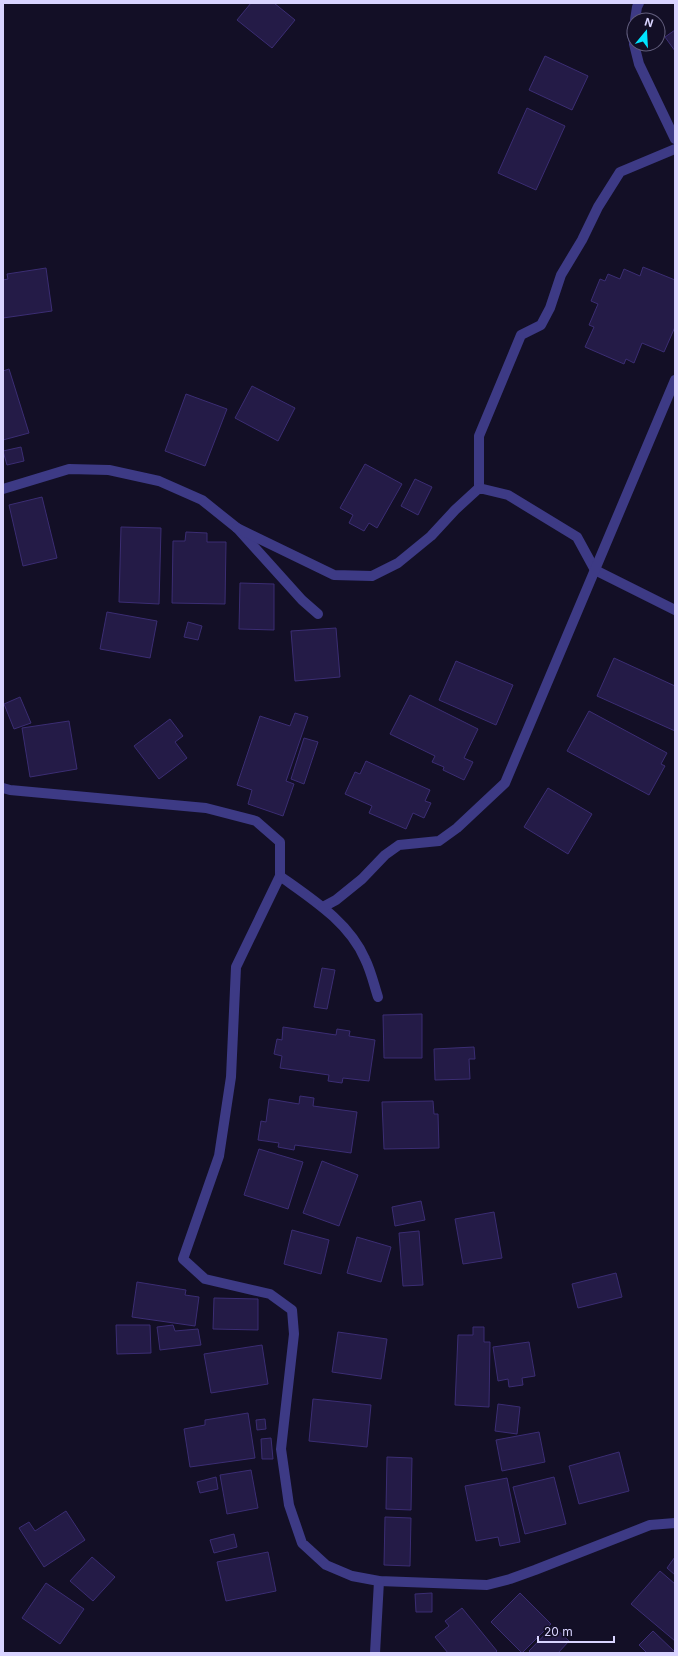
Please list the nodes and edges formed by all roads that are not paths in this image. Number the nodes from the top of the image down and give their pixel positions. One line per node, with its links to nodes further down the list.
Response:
1 (636, 52): 2 (street)
2 (675, 139)
3 (675, 149): 5 (street)
4 (675, 380): 8 (street)
5 (479, 488): 7 (street); 8 (street)
6 (3, 489): 7 (street)
7 (237, 528): 10 (street)
8 (595, 570): 9 (street); 13 (street)
9 (675, 610)
10 (318, 614)
11 (3, 788): 12 (street)
12 (280, 876): 13 (street); 16 (street)
13 (323, 907): 14 (street)
14 (378, 997)
15 (675, 1522): 16 (street)
16 (379, 1581): 17 (street)
17 (374, 1653)

